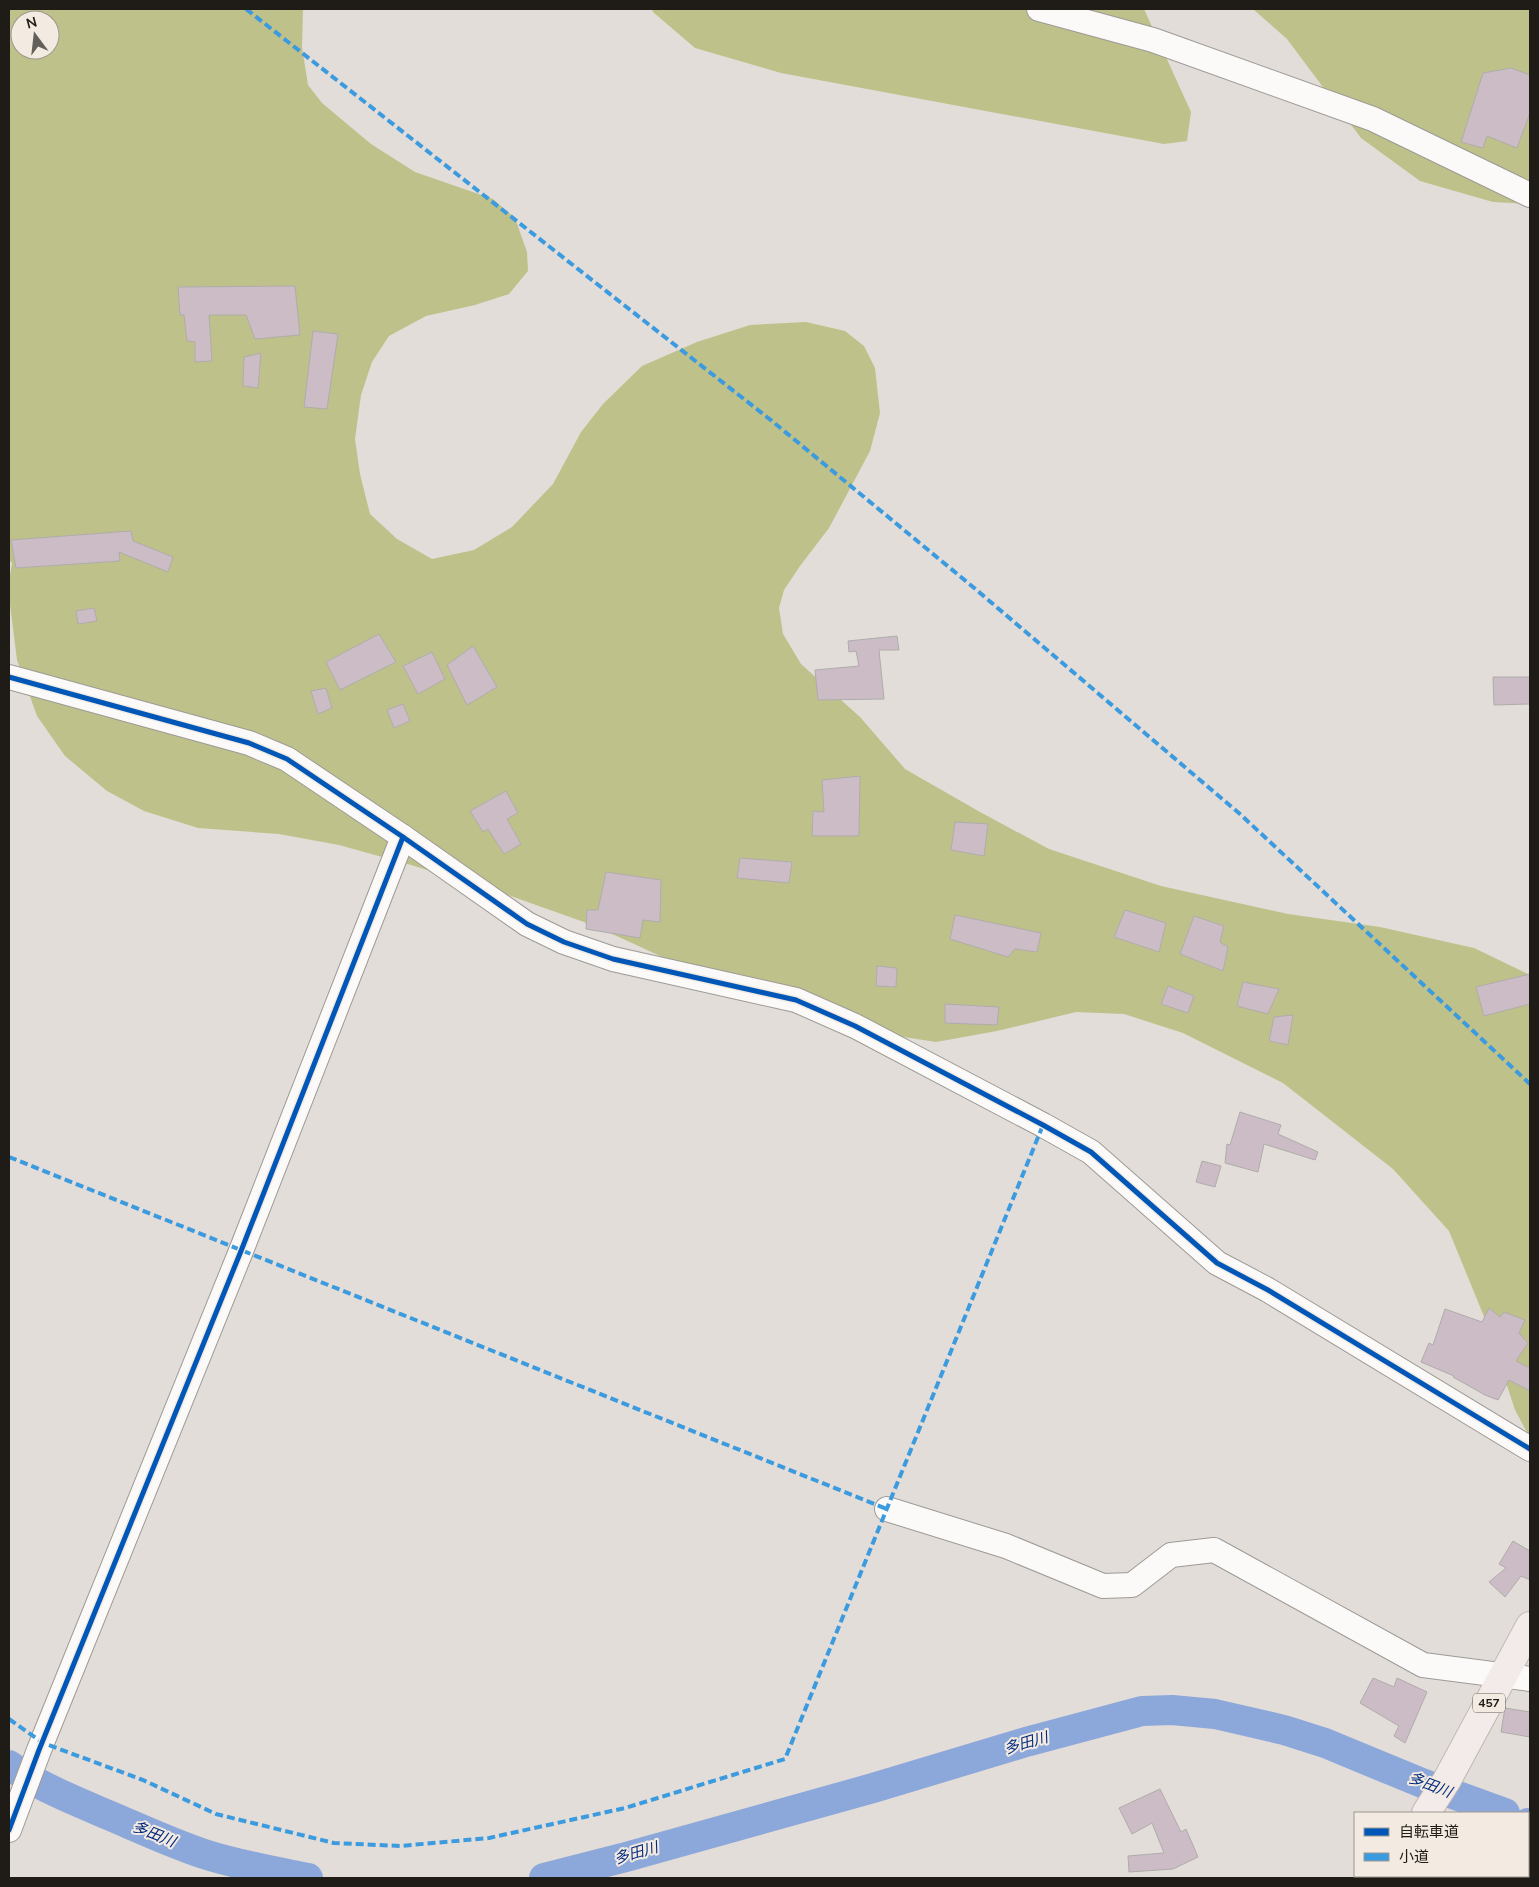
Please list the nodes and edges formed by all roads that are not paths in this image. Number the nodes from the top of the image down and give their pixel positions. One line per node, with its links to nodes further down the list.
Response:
1 (1039, 9): 2 (street)
2 (1530, 194)
3 (9, 676): 4 (street)
4 (403, 836): 5 (street); 11 (street)
5 (1530, 1449)
6 (887, 1509): 8 (street)
7 (1530, 1626): 8 (highway, 457)
8 (1503, 1676): 9 (street); 10 (highway, 457)
9 (1530, 1679)
10 (1427, 1812)
11 (9, 1830)

